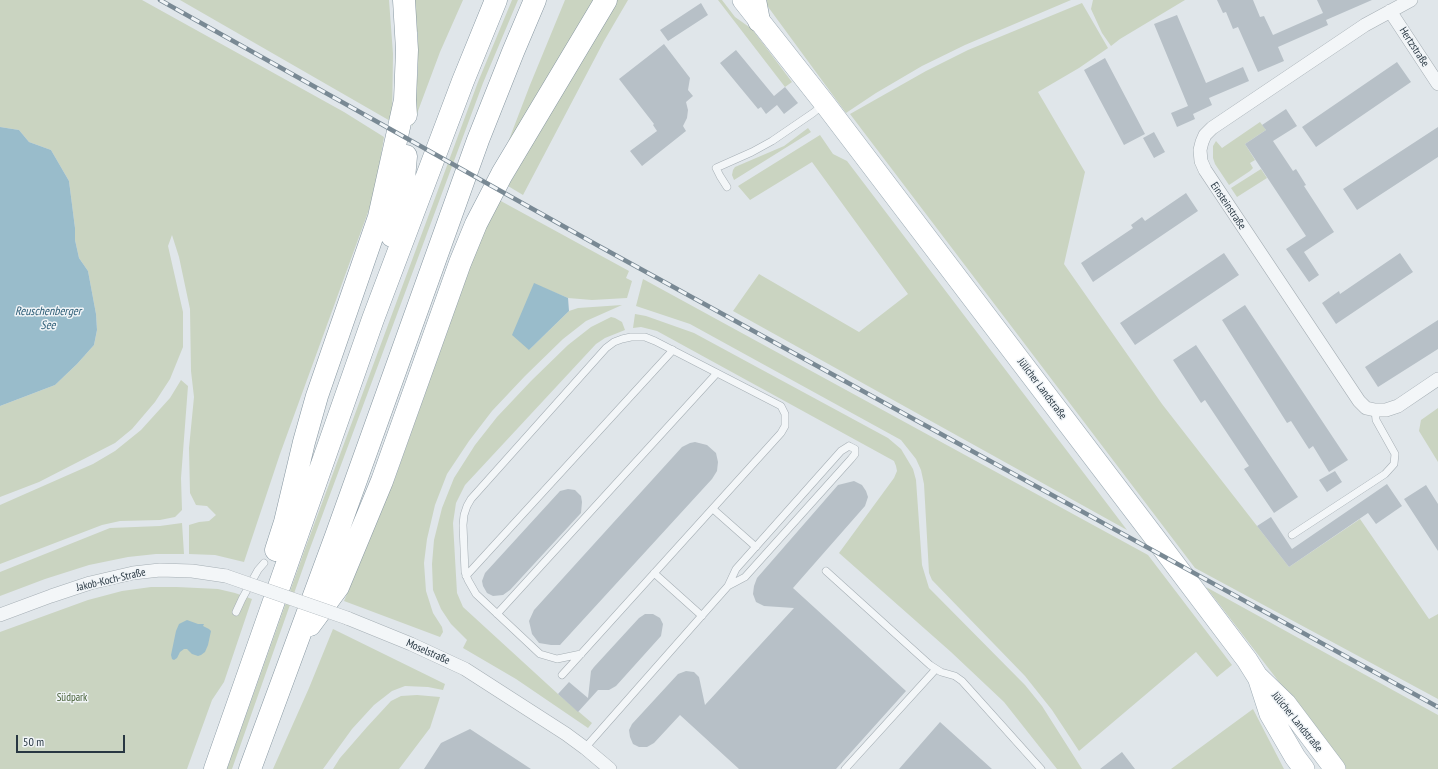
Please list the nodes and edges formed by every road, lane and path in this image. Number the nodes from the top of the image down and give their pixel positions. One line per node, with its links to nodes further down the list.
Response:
1 (404, 0): 12 (highway)
2 (496, 0): 15 (highway)
3 (535, 0): 19 (highway)
4 (551, 0): 19 (highway)
5 (606, 0): 34 (highway)
6 (743, 0): 10 (main road, Jülicher Landstraße)
7 (755, 0): 10 (highway)
8 (1411, 0): 9 (street, Einsteinstraße)
9 (1390, 11): 11 (street, Hertzstraße); 20 (street, Einsteinstraße)
10 (760, 21): 13 (main road, Jülicher Landstraße)
11 (1438, 84)
12 (405, 100): 15 (highway); 40 (highway)
13 (825, 104): 14 (lane); 38 (main road, Jülicher Landstraße)
14 (727, 187)
15 (373, 319): 41 (highway)
16 (673, 350): 17 (lane); 28 (lane); 28 (lane)
17 (717, 373): 21 (lane); 31 (lane)
18 (1438, 379): 20 (street)
19 (387, 394): 34 (highway)
20 (1375, 410): 22 (lane)
21 (713, 509): 23 (lane); 26 (lane)
22 (1292, 535)
23 (756, 547): 29 (lane); 29 (lane)
24 (264, 563): 30 (lane)
25 (826, 571): 36 (lane)
26 (654, 573): 33 (lane); 35 (lane)
27 (226, 576): 32 (street, Jakob-Koch-Straße); 39 (street, Moselstraße, bridge)
28 (466, 576): 31 (lane)
29 (728, 586): 33 (lane)
30 (236, 612)
31 (497, 614): 35 (lane)
32 (0, 615)
33 (702, 616): 39 (lane)
34 (295, 645): 42 (highway)
35 (581, 654): 37 (lane)
36 (936, 669): 44 (lane); 45 (lane)
37 (562, 675)
38 (1257, 676): 46 (main road, Jülicher Landstraße); 47 (main road, Jülicher Landstraße)
39 (585, 748): 43 (street, Moselstraße)
40 (211, 769)
41 (215, 769)
42 (250, 769)
43 (610, 769)
44 (845, 769)
45 (1041, 769)
46 (1304, 769)
47 (1335, 769)

